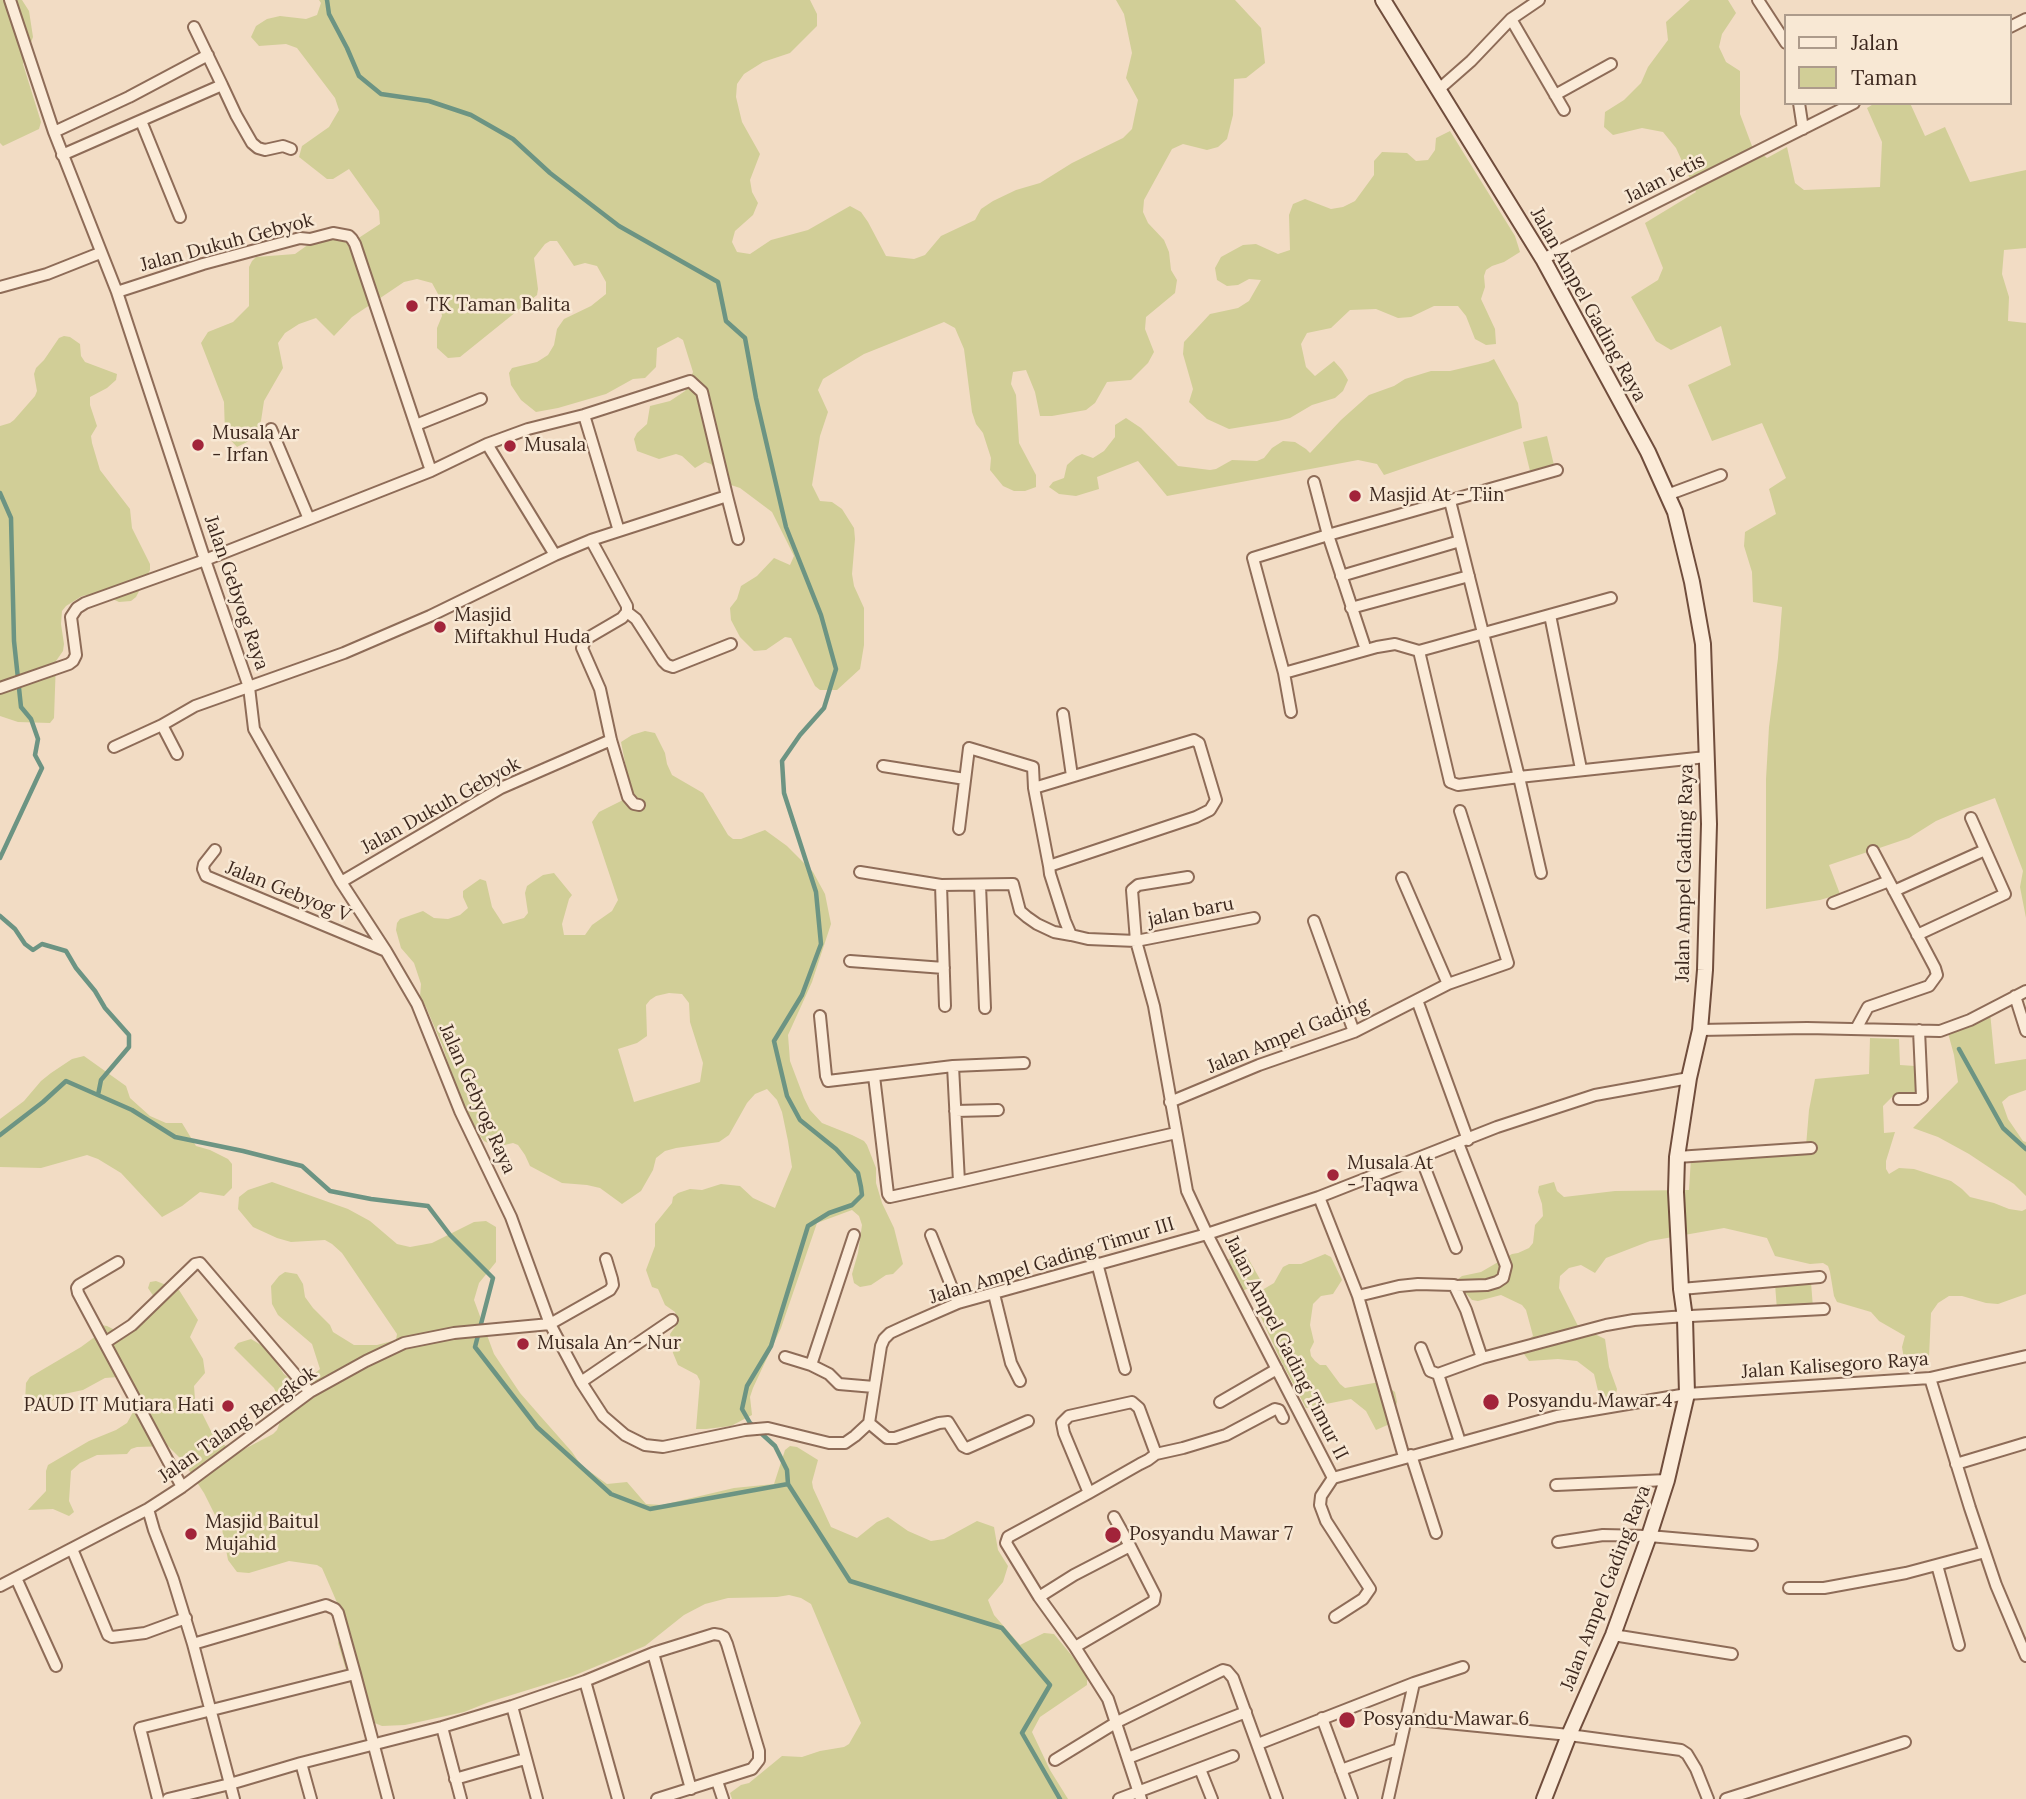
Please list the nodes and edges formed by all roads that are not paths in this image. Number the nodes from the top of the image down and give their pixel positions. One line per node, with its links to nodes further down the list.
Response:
1 (10, 0): 18 (street, Jalan Gebyog Raya)
2 (1383, 0): 11 (main road, Jalan Ampel Gading Raya)
3 (1539, 0): 5 (street)
4 (1758, 0): 7 (street)
5 (1511, 19): 11 (street); 12 (street)
6 (194, 27): 8 (street)
7 (1784, 41)
8 (208, 55): 10 (street); 18 (street)
9 (1611, 64): 12 (street)
10 (217, 87): 16 (street); 19 (street)
11 (1438, 90): 23 (main road, Jalan Ampel Gading Raya)
12 (1555, 95): 15 (street)
13 (1799, 105): 17 (street)
14 (1850, 105): 17 (street, Jalan Jetis)
15 (1564, 110)
16 (141, 121): 20 (street); 21 (street)
17 (1802, 129): 23 (street, Jalan Jetis)
18 (54, 132): 20 (street, Jalan Gebyog Raya)
19 (291, 149)
20 (62, 155): 22 (street, Jalan Gebyog Raya)
21 (180, 217)
22 (100, 253): 24 (street); 25 (street, Jalan Gebyog Raya)
23 (1543, 259): 35 (main road, Jalan Ampel Gading Raya)
24 (0, 287)
25 (117, 292): 28 (street, Jalan Dukuh Gebyok); 45 (street, Jalan Gebyog Raya)
26 (481, 399): 28 (street)
27 (584, 415): 30 (street); 36 (street); 39 (street)
28 (416, 425): 32 (street, Jalan Dukuh Gebyok)
29 (271, 429): 38 (street)
30 (487, 444): 32 (street); 44 (street)
31 (1558, 470): 37 (street)
32 (431, 471): 38 (street)
33 (1721, 475): 35 (street)
34 (1314, 482): 40 (street)
35 (1667, 495): 65 (main road, Jalan Ampel Gading Raya)
36 (727, 496): 39 (street); 41 (street)
37 (1450, 501): 40 (street); 43 (street)
38 (309, 519): 45 (street)
39 (619, 531): 42 (street)
40 (1328, 535): 46 (street); 56 (street)
41 (738, 539)
42 (591, 540): 44 (street); 50 (street)
43 (1460, 541): 46 (street); 47 (street)
44 (555, 555): 57 (street)
45 (205, 560): 57 (street, Jalan Gebyog Raya); 58 (street)
46 (1341, 576): 49 (street)
47 (1469, 576): 49 (street); 52 (street)
48 (1611, 598): 51 (street)
49 (1351, 608): 54 (street)
50 (628, 612): 53 (street); 62 (street)
51 (1550, 615): 52 (street); 67 (street)
52 (1483, 634): 55 (street); 69 (street)
53 (731, 644)
54 (1364, 645)
55 (1419, 652): 56 (street); 69 (street)
56 (1284, 673): 59 (street)
57 (249, 687): 61 (street); 84 (street, Jalan Gebyog Raya)
58 (0, 688)
59 (1291, 712)
60 (1063, 714): 68 (street)
61 (162, 725): 63 (street); 64 (street)
62 (611, 740): 72 (street); 84 (street, Jalan Dukuh Gebyok)
63 (114, 747)
64 (177, 754)
65 (1706, 757): 67 (street); 104 (main road, Jalan Ampel Gading Raya)
66 (883, 766): 70 (street)
67 (1581, 769): 69 (street)
68 (1072, 776): 71 (street); 79 (street)
69 (1519, 777): 81 (street)
70 (965, 779): 71 (street); 75 (street)
71 (1034, 788): 79 (street)
72 (639, 805)
73 (1460, 811): 97 (street, Jalan Ampel Gading)
74 (1971, 818): 77 (street)
75 (959, 829)
76 (215, 850): 94 (street, Jalan Gebyog V)
77 (1985, 850): 87 (street); 92 (street)
78 (1873, 851): 87 (street)
79 (1049, 866): 91 (street)
80 (860, 872): 85 (street)
81 (1541, 873)
82 (1188, 877): 93 (street)
83 (1402, 878): 97 (street)
84 (341, 882): 94 (street, Jalan Gebyog Raya)
85 (941, 885): 86 (street); 96 (street)
86 (980, 885): 91 (street, jalan baru); 101 (street)
87 (1892, 886): 88 (street); 92 (street)
88 (1833, 903)
89 (1254, 918): 93 (street, jalan baru)
90 (1314, 921): 107 (street)
91 (1070, 935): 93 (street, jalan baru)
92 (1917, 935): 103 (street)
93 (1136, 941): 113 (street)
94 (386, 951): 139 (street, Jalan Gebyog Raya)
95 (850, 961): 96 (street)
96 (944, 968): 100 (street)
97 (1448, 984): 99 (street, Jalan Ampel Gading)
98 (2021, 994): 105 (street); 106 (street)
99 (1417, 1000): 107 (street, Jalan Ampel Gading); 117 (street)
100 (945, 1006)
101 (985, 1008)
102 (820, 1016): 110 (street)
103 (1859, 1025): 104 (street); 105 (street)
104 (1700, 1030): 111 (main road, Jalan Ampel Gading Raya)
105 (1919, 1030): 112 (street)
106 (2026, 1031)
107 (1354, 1032): 113 (street, Jalan Ampel Gading)
108 (1024, 1063): 109 (street)
109 (953, 1066): 110 (street); 115 (street)
110 (874, 1076): 121 (street)
111 (1689, 1078): 117 (street, Jalan Ampel Gading Timur III); 119 (main road, Jalan Ampel Gading Raya)
112 (1899, 1099)
113 (1170, 1102): 116 (street)
114 (998, 1110): 115 (street)
115 (955, 1111): 121 (street)
116 (1176, 1133): 121 (street); 123 (street)
117 (1463, 1141): 120 (street, Jalan Ampel Gading Timur III); 131 (street)
118 (1811, 1148): 119 (street)
119 (1677, 1157): 132 (main road, Jalan Ampel Gading Raya)
120 (1421, 1158): 122 (street, Jalan Ampel Gading Timur III); 126 (street)
121 (959, 1182)
122 (1319, 1197): 123 (street, Jalan Ampel Gading Timur III); 134 (street)
123 (1207, 1234): 129 (street, Jalan Ampel Gading Timur III); 147 (street, Jalan Ampel Gading Timur II)
124 (854, 1235): 145 (street)
125 (931, 1235): 135 (street)
126 (1457, 1248)
127 (606, 1259): 139 (street)
128 (118, 1262): 140 (street)
129 (1097, 1263): 133 (street, Jalan Ampel Gading Timur III); 146 (street)
130 (1820, 1277): 132 (street)
131 (1456, 1286): 134 (street); 144 (street)
132 (1681, 1289): 137 (main road, Jalan Ampel Gading Raya)
133 (993, 1294): 135 (street, Jalan Ampel Gading Timur III); 150 (street)
134 (1357, 1296): 162 (street)
135 (958, 1303): 152 (street, Jalan Ampel Gading Timur III)
136 (1824, 1309): 137 (street)
137 (1685, 1318): 144 (street); 154 (main road, Jalan Ampel Gading Raya)
138 (672, 1320): 151 (street)
139 (550, 1324): 151 (street); 153 (street, Jalan Talang Bengkok)
140 (106, 1342): 153 (street); 167 (street)
141 (1421, 1348): 148 (street)
142 (2026, 1356): 149 (street, Jalan Kalisegoro Raya)
143 (785, 1357): 145 (street)
144 (1482, 1358): 148 (street)
145 (811, 1366): 152 (street)
146 (1125, 1369)
147 (1277, 1369): 155 (street); 164 (street, Jalan Ampel Gading Timur II)
148 (1438, 1374): 159 (street)
149 (1930, 1378): 154 (street, Jalan Kalisegoro Raya); 163 (street)
150 (1020, 1381)
151 (581, 1382): 158 (street)
152 (874, 1387): 158 (street, Jalan Ampel Gading Timur III)
153 (310, 1392): 167 (street, Jalan Talang Bengkok)
154 (1687, 1394): 159 (street, Jalan Ampel Gading Timur II); 165 (main road, Jalan Ampel Gading Raya)
155 (1220, 1402)
156 (1283, 1418): 161 (street)
157 (1028, 1421): 158 (street)
158 (869, 1423)
159 (1461, 1442): 162 (street, Jalan Ampel Gading Timur II)
160 (2026, 1443): 163 (street)
161 (1157, 1454): 168 (street); 168 (street)
162 (1408, 1456): 164 (street, Jalan Ampel Gading Timur II); 171 (street)
163 (1956, 1464): 177 (street)
164 (1333, 1478): 183 (street, Jalan Ampel Gading Timur II)
165 (1667, 1480): 166 (street); 172 (main road, Jalan Ampel Gading Raya)
166 (1556, 1485)
167 (182, 1487): 169 (street, Jalan Talang Bengkok)
168 (1089, 1493): 182 (street)
169 (148, 1509): 176 (street, Jalan Talang Bengkok); 184 (street)
170 (1114, 1517): 174 (street)
171 (1436, 1534)
172 (1649, 1536): 173 (street); 175 (street); 187 (main road, Jalan Ampel Gading Raya)
173 (1558, 1542)
174 (1130, 1545): 182 (street); 190 (street)
175 (1752, 1545)
176 (72, 1549): 179 (street, Jalan Talang Bengkok); 184 (street)
177 (1985, 1552): 178 (street); 186 (street)
178 (1937, 1565): 181 (street); 189 (street)
179 (16, 1578): 180 (street, Jalan Talang Bengkok); 194 (street)
180 (0, 1587)
181 (1789, 1588)
182 (1039, 1597): 190 (street)
183 (1335, 1617)
184 (186, 1618): 188 (street)
185 (2026, 1626): 186 (street)
186 (2014, 1630): 193 (street)
187 (1613, 1635): 192 (street); 206 (main road, Jalan Ampel Gading Raya)
188 (194, 1644): 196 (street); 200 (street)
189 (1959, 1645)
190 (1075, 1647): 204 (street)
191 (653, 1653): 197 (street); 219 (street); 221 (street)
192 (1732, 1654)
193 (2026, 1656)
194 (56, 1665)
195 (1463, 1667): 198 (street)
196 (355, 1674): 200 (street); 208 (street)
197 (585, 1681): 199 (street); 230 (street)
198 (1415, 1683): 202 (street); 203 (street)
199 (512, 1706): 205 (street); 213 (street)
200 (211, 1710): 220 (street); 223 (street)
201 (1246, 1712): 204 (street); 209 (street); 212 (street)
202 (1322, 1718): 209 (street); 217 (street)
203 (1407, 1719): 206 (street); 210 (street)
204 (1117, 1722): 212 (street); 214 (street)
205 (442, 1727): 208 (street); 218 (street)
206 (1569, 1735): 238 (main road, Jalan Ampel Gading Raya); 239 (street)
207 (1905, 1742): 240 (street)
208 (374, 1744): 215 (street); 227 (street)
209 (1258, 1745): 235 (street)
210 (1399, 1749): 217 (street); 237 (street)
211 (1233, 1756): 216 (street)
212 (1128, 1758): 222 (street)
213 (525, 1759): 218 (street); 229 (street)
214 (1055, 1760)
215 (301, 1763): 220 (street); 226 (street)
216 (1200, 1769): 222 (street); 234 (street)
217 (1341, 1770): 236 (street)
218 (455, 1779): 228 (street)
219 (717, 1781): 221 (street); 232 (street)
220 (230, 1784): 224 (street); 225 (street)
221 (691, 1788): 231 (street)
222 (1140, 1795): 233 (street)
223 (158, 1799)
224 (168, 1799)
225 (234, 1799)
226 (311, 1799)
227 (388, 1799)
228 (461, 1799)
229 (537, 1799)
230 (618, 1799)
231 (657, 1799)
232 (723, 1799)
233 (1119, 1799)
234 (1212, 1799)
235 (1277, 1799)
236 (1352, 1799)
237 (1388, 1799)
238 (1544, 1799)
239 (1708, 1799)
240 (1726, 1799)

